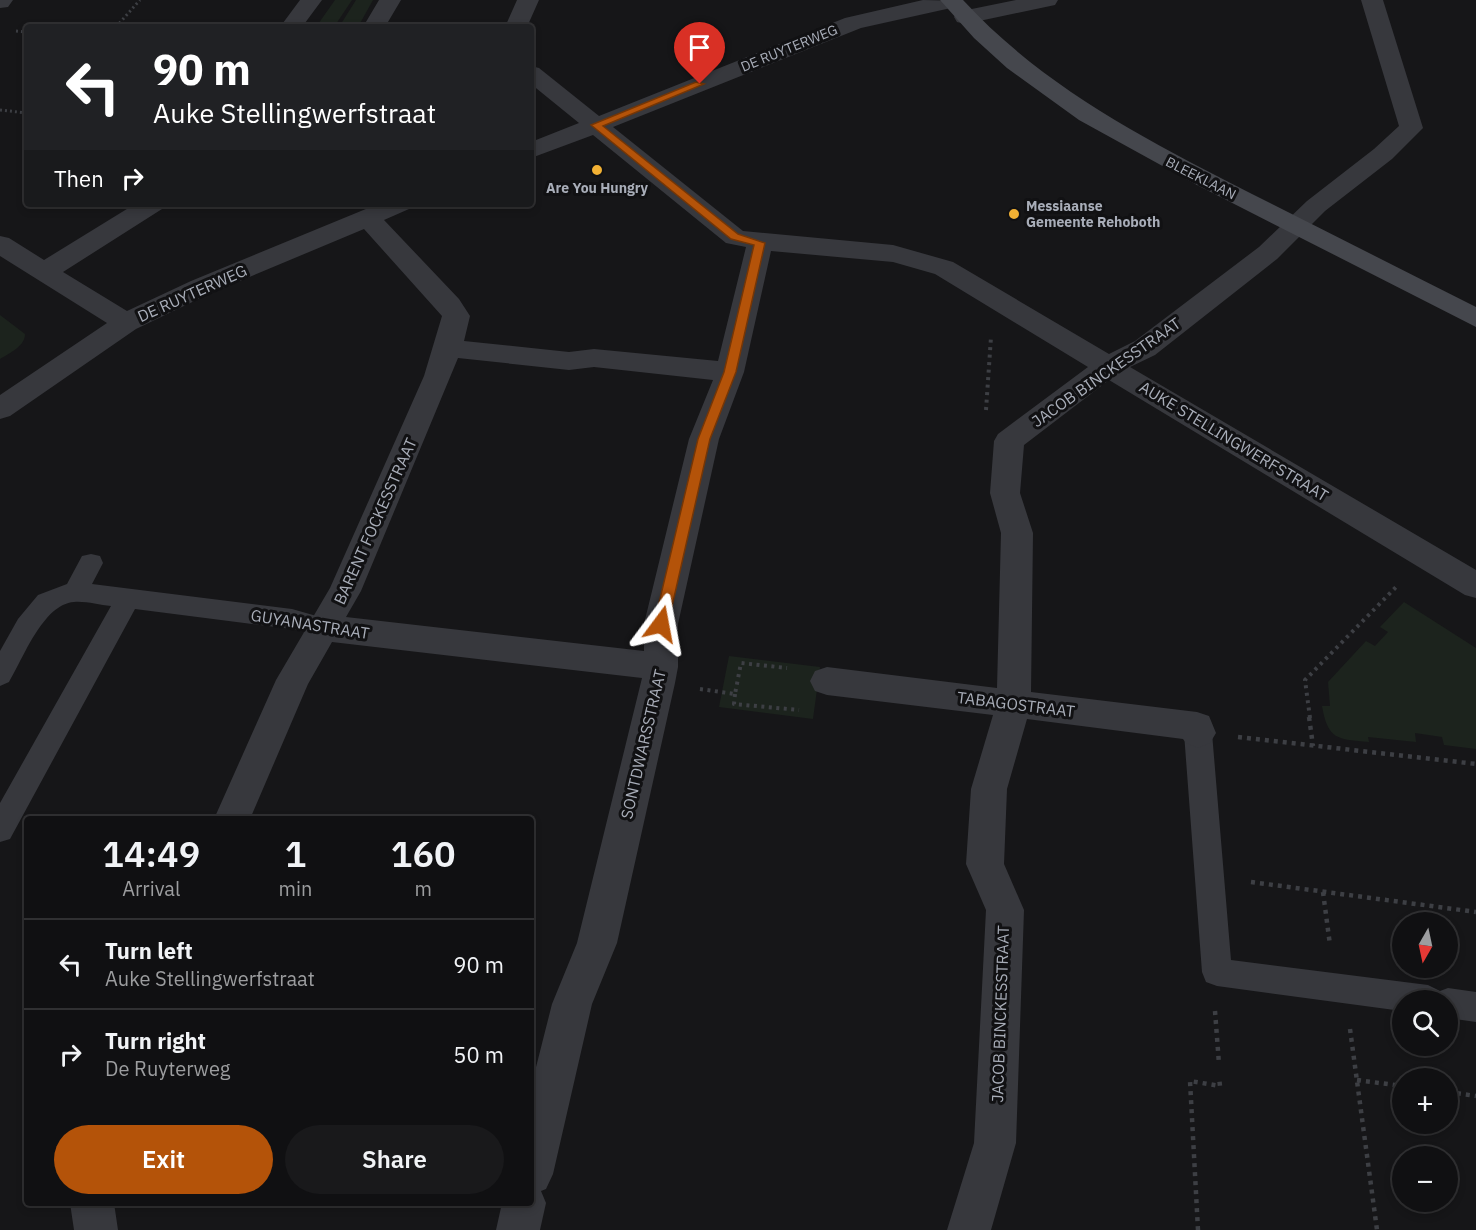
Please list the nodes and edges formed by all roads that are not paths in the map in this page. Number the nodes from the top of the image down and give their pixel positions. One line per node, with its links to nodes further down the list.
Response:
1 (311, 0): 7 (street)
2 (390, 0): 8 (street)
3 (528, 0): 9 (street)
4 (1047, 0): 6 (street, DE RUYTERWEG)
5 (1372, 0): 16 (street, JACOB BINCKESSTRAAT)
6 (956, 6): 11 (street, DE RUYTERWEG); 16 (street, BLEEKLAAN)
7 (293, 24)
8 (376, 24)
9 (517, 24)
10 (534, 75): 11 (street, AUKE STELLINGWERFSTRAAT)
11 (596, 125): 12 (street, DE RUYTERWEG); 17 (street, AUKE STELLINGWERFSTRAAT)
12 (534, 150)
13 (148, 207): 19 (street)
14 (392, 207): 15 (street, DE RUYTERWEG)
15 (367, 217): 21 (street, DE RUYTERWEG); 22 (street, BARENT FOCKESSTRAAT)
16 (1295, 226): 20 (street, BLEEKLAAN); 23 (street, JACOB BINCKESSTRAAT)
17 (760, 243): 23 (street, AUKE STELLINGWERFSTRAAT); 24 (street, SONTDWARSSTRAAT)
18 (0, 244): 19 (street)
19 (45, 271): 21 (street)
20 (1476, 318)
21 (126, 323): 25 (street, DE RUYTERWEG)
22 (447, 348): 24 (street); 30 (street, BARENT FOCKESSTRAAT)
23 (1108, 366): 27 (street, AUKE STELLINGWERFSTRAAT); 34 (street, JACOB BINCKESSTRAAT)
24 (730, 372): 32 (street, SONTDWARSSTRAAT)
25 (0, 409)
26 (91, 563): 28 (lane)
27 (1476, 586)
28 (75, 592): 29 (lane, GUYANASTRAAT); 31 (lane, GUYANASTRAAT)
29 (128, 599): 30 (lane, GUYANASTRAAT); 37 (lane)
30 (325, 628): 32 (street, GUYANASTRAAT); 36 (street, BARENT FOCKESSTRAAT)
31 (0, 675)
32 (660, 675): 41 (street, SONTDWARSSTRAAT)
33 (815, 680): 34 (street, TABAGOSTRAAT)
34 (1014, 704): 35 (street, TABAGOSTRAAT); 46 (street, JACOB BINCKESSTRAAT)
35 (1198, 733): 38 (lane)
36 (233, 816)
37 (0, 830)
38 (1392, 995)
39 (1458, 1004): 40 (lane)
40 (1476, 1007)
41 (534, 1162)
42 (92, 1206): 44 (street)
43 (523, 1206): 45 (street)
44 (96, 1230)
45 (518, 1230)
46 (969, 1230)

